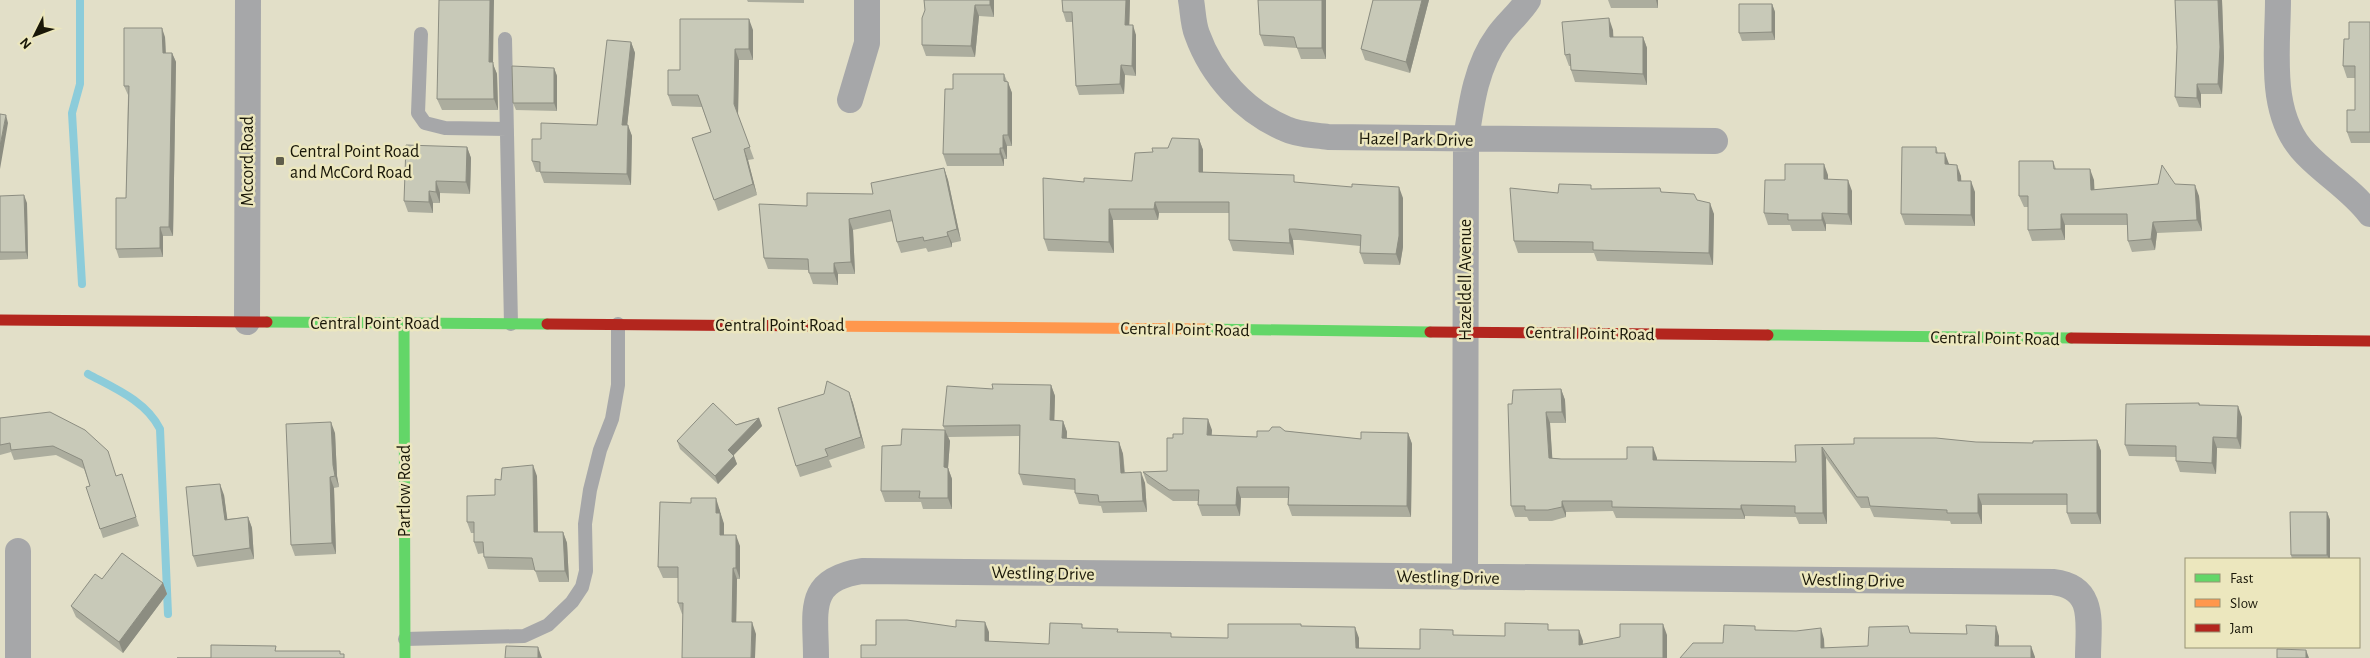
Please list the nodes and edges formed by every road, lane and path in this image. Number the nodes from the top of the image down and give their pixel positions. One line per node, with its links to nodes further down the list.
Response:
1 (248, 0): 14 (street, Mccord Road)
2 (867, 0): 8 (street)
3 (1191, 0): 10 (street, Hazel Park Drive)
4 (1528, 0): 10 (street, Hazeldell Avenue)
5 (2278, 0): 12 (street)
6 (421, 34): 9 (lane)
7 (505, 39): 9 (lane)
8 (850, 100)
9 (507, 129): 16 (lane)
10 (1466, 140): 11 (street, Hazel Park Drive); 18 (street, Hazeldell Avenue)
11 (1715, 142)
12 (2370, 214)
13 (0, 320): 14 (street, Central Point Road)
14 (247, 322): 15 (street, Central Point Road)
15 (404, 323): 16 (street, Central Point Road); 22 (street, Partlow Road)
16 (511, 324): 17 (street, Central Point Road)
17 (618, 324): 18 (street, Central Point Road); 22 (lane)
18 (1464, 332): 19 (street, Central Point Road); 21 (street, Hazeldell Avenue)
19 (2370, 341)
20 (18, 551): 23 (street)
21 (1465, 577): 25 (street, Westling Drive); 26 (street, Westling Drive)
22 (404, 639): 24 (street, Partlow Road)
23 (18, 658)
24 (405, 658)
25 (816, 658)
26 (2088, 658)

